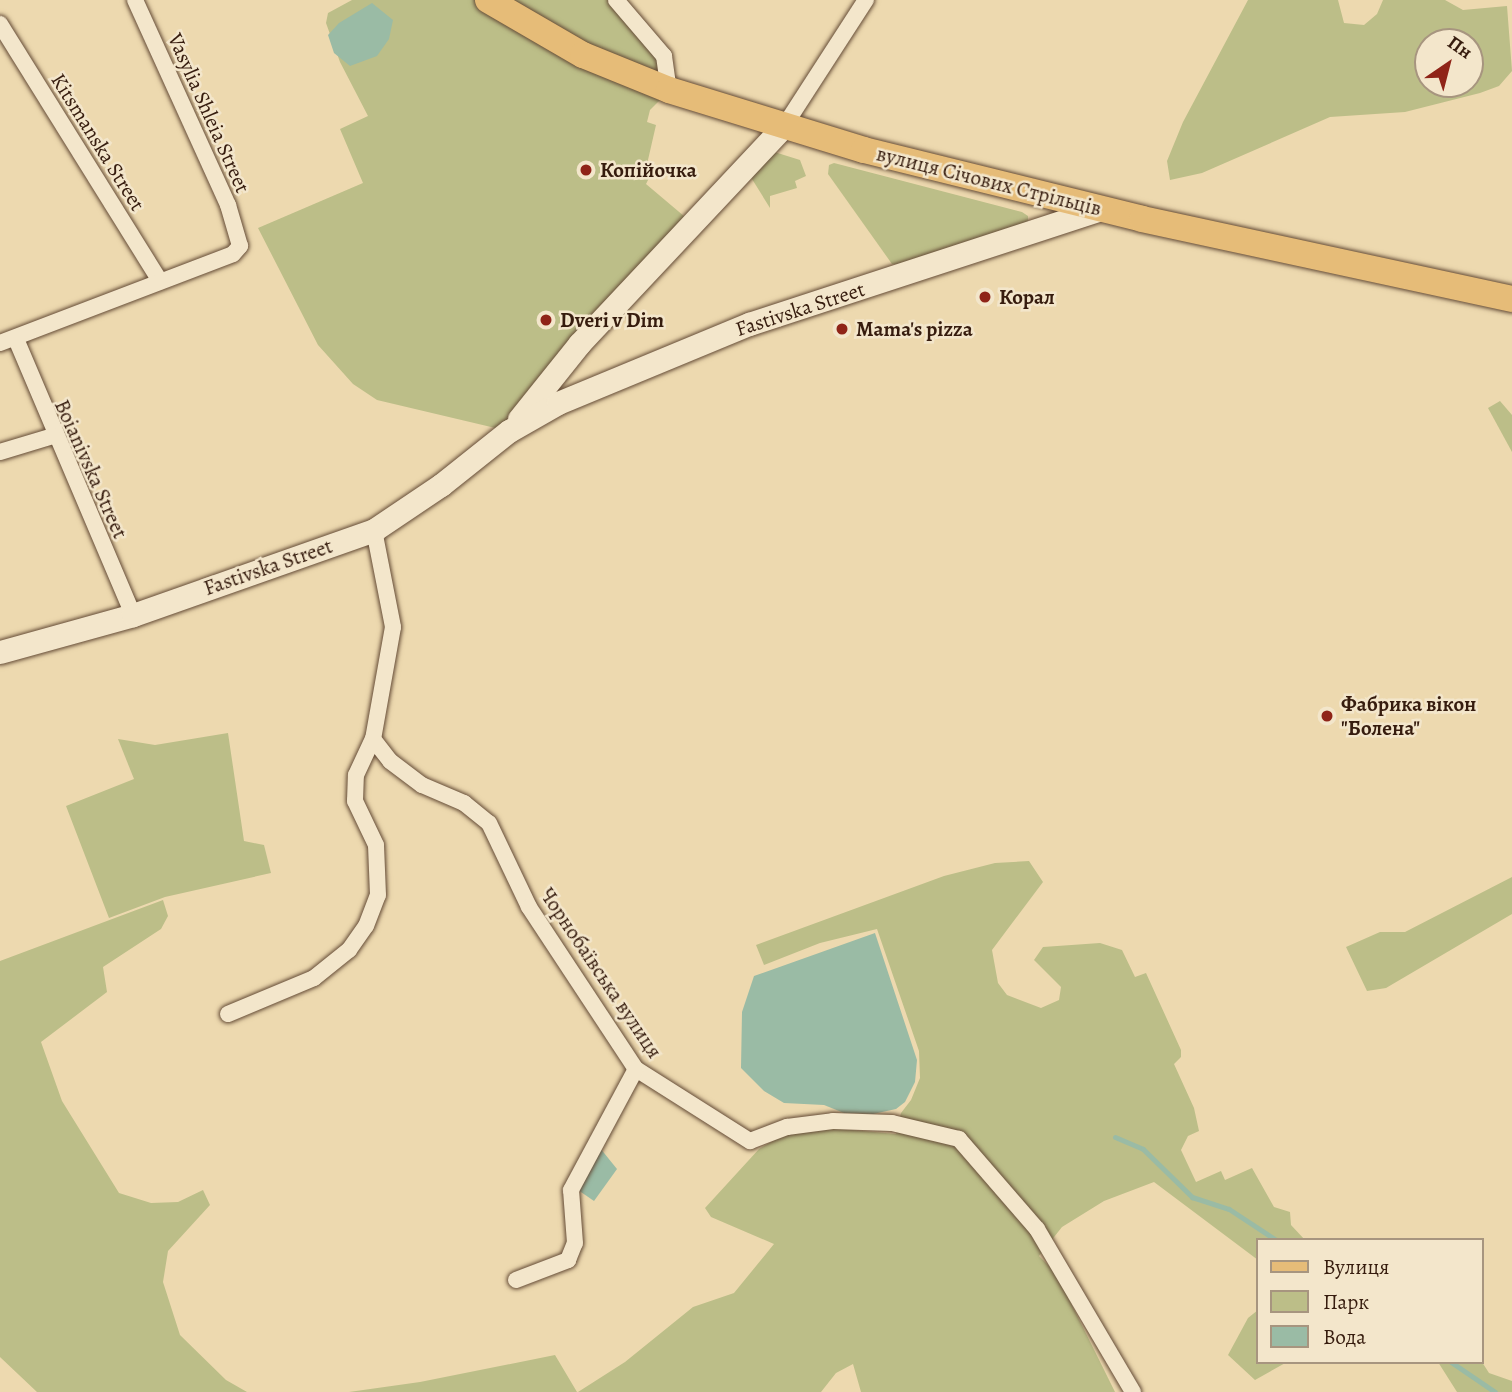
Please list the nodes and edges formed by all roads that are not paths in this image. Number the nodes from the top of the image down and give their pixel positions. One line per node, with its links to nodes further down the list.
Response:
1 (135, 0): 11 (street, Vasylia Shleia Street)
2 (488, 0): 6 (main road, вулиця Січових Стрільців)
3 (616, 0): 6 (street)
4 (866, 0): 7 (street)
5 (0, 24): 11 (street, Kitsmanska Street)
6 (669, 90): 7 (main road, вулиця Січових Стрільців)
7 (785, 125): 8 (main road, вулиця Січових Стрільців); 14 (main road, Fastivska Street)
8 (1026, 191): 9 (main road, вулиця Січових Стрільців); 10 (main road)
9 (1101, 209): 10 (main road, Fastivska Street); 12 (main road, вулиця Січових Стрільців)
10 (1035, 229): 14 (main road, Fastivska Street)
11 (160, 281): 13 (street)
12 (1512, 299)
13 (8, 341): 15 (street, Boianivska Street)
14 (509, 431): 17 (main road, Fastivska Street)
15 (53, 436): 16 (street); 18 (street, Boianivska Street)
16 (0, 452)
17 (374, 530): 18 (main road, Fastivska Street); 20 (street)
18 (133, 615): 19 (main road, Fastivska Street)
19 (0, 652)
20 (373, 739): 21 (street); 22 (street, Чорнобаївська вулиця)
21 (228, 1014)
22 (636, 1069): 23 (street); 24 (street, Чорнобаївська вулиця)
23 (516, 1280)
24 (1133, 1392)

